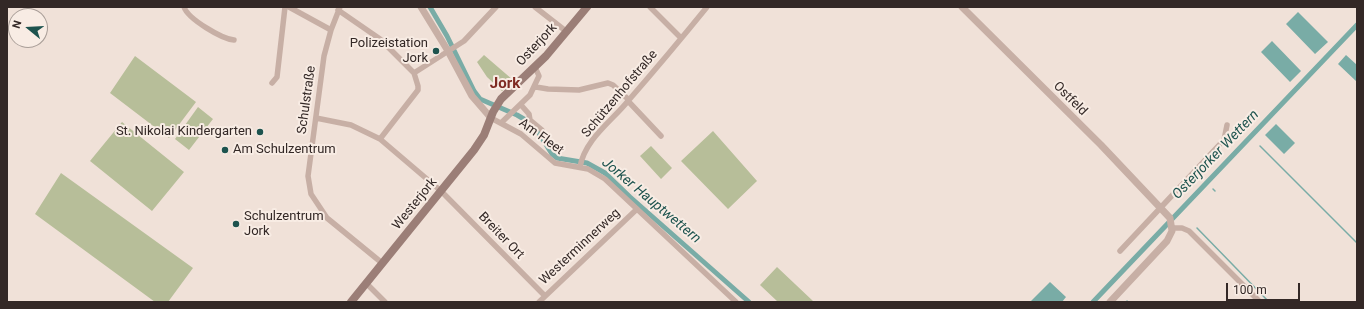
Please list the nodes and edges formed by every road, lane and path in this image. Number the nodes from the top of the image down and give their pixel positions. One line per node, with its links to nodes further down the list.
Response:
1 (184, 7): 15 (street)
2 (285, 7): 19 (street)
3 (289, 7): 12 (street)
4 (421, 7): 16 (street)
5 (496, 7): 16 (street)
6 (535, 7): 13 (street)
7 (587, 7): 13 (main road, Osterjork)
8 (650, 7): 14 (street)
9 (707, 7): 14 (street, Schützenhofstraße)
10 (962, 7): 32 (street, Ostfeld)
11 (339, 8): 12 (street, Schulstraße); 18 (street)
12 (331, 30): 23 (street, Schulstraße)
13 (567, 32): 17 (main road, Osterjork)
14 (681, 38): 21 (street, Schützenhofstraße)
15 (234, 40)
16 (452, 48): 18 (street); 24 (street)
17 (535, 67): 20 (street); 24 (main road, Osterjork)
18 (414, 73): 29 (street)
19 (272, 84)
20 (536, 87): 21 (street); 22 (street)
21 (629, 101): 28 (street); 30 (street, Schützenhofstraße)
22 (521, 105): 25 (street); 27 (street)
23 (316, 118): 29 (street, Breiter Ort); 36 (street, Schulstraße)
24 (491, 118): 25 (street, Am Fleet); 31 (main road, Westerjork)
25 (502, 123): 30 (street, Am Fleet)
26 (1227, 125): 32 (street)
27 (542, 130)
28 (660, 136)
29 (380, 139): 31 (street, Breiter Ort)
30 (581, 164): 33 (street, Am Fleet)
31 (441, 190): 36 (main road, Westerjork); 38 (street, Breiter Ort)
32 (1161, 207): 34 (street, Ostfeld); 35 (street)
33 (637, 209): 38 (street, Westerminnerweg); 42 (street, Am Fleet)
34 (1172, 226): 43 (street); 44 (street)
35 (1120, 251)
36 (382, 263): 37 (main road, Westerjork)
37 (366, 283): 39 (main road, Westerjork); 40 (street)
38 (545, 296): 41 (street, Westerminnerweg)
39 (351, 302)
40 (385, 302)
41 (539, 302)
42 (736, 302)
43 (1110, 302)
44 (1260, 302)

